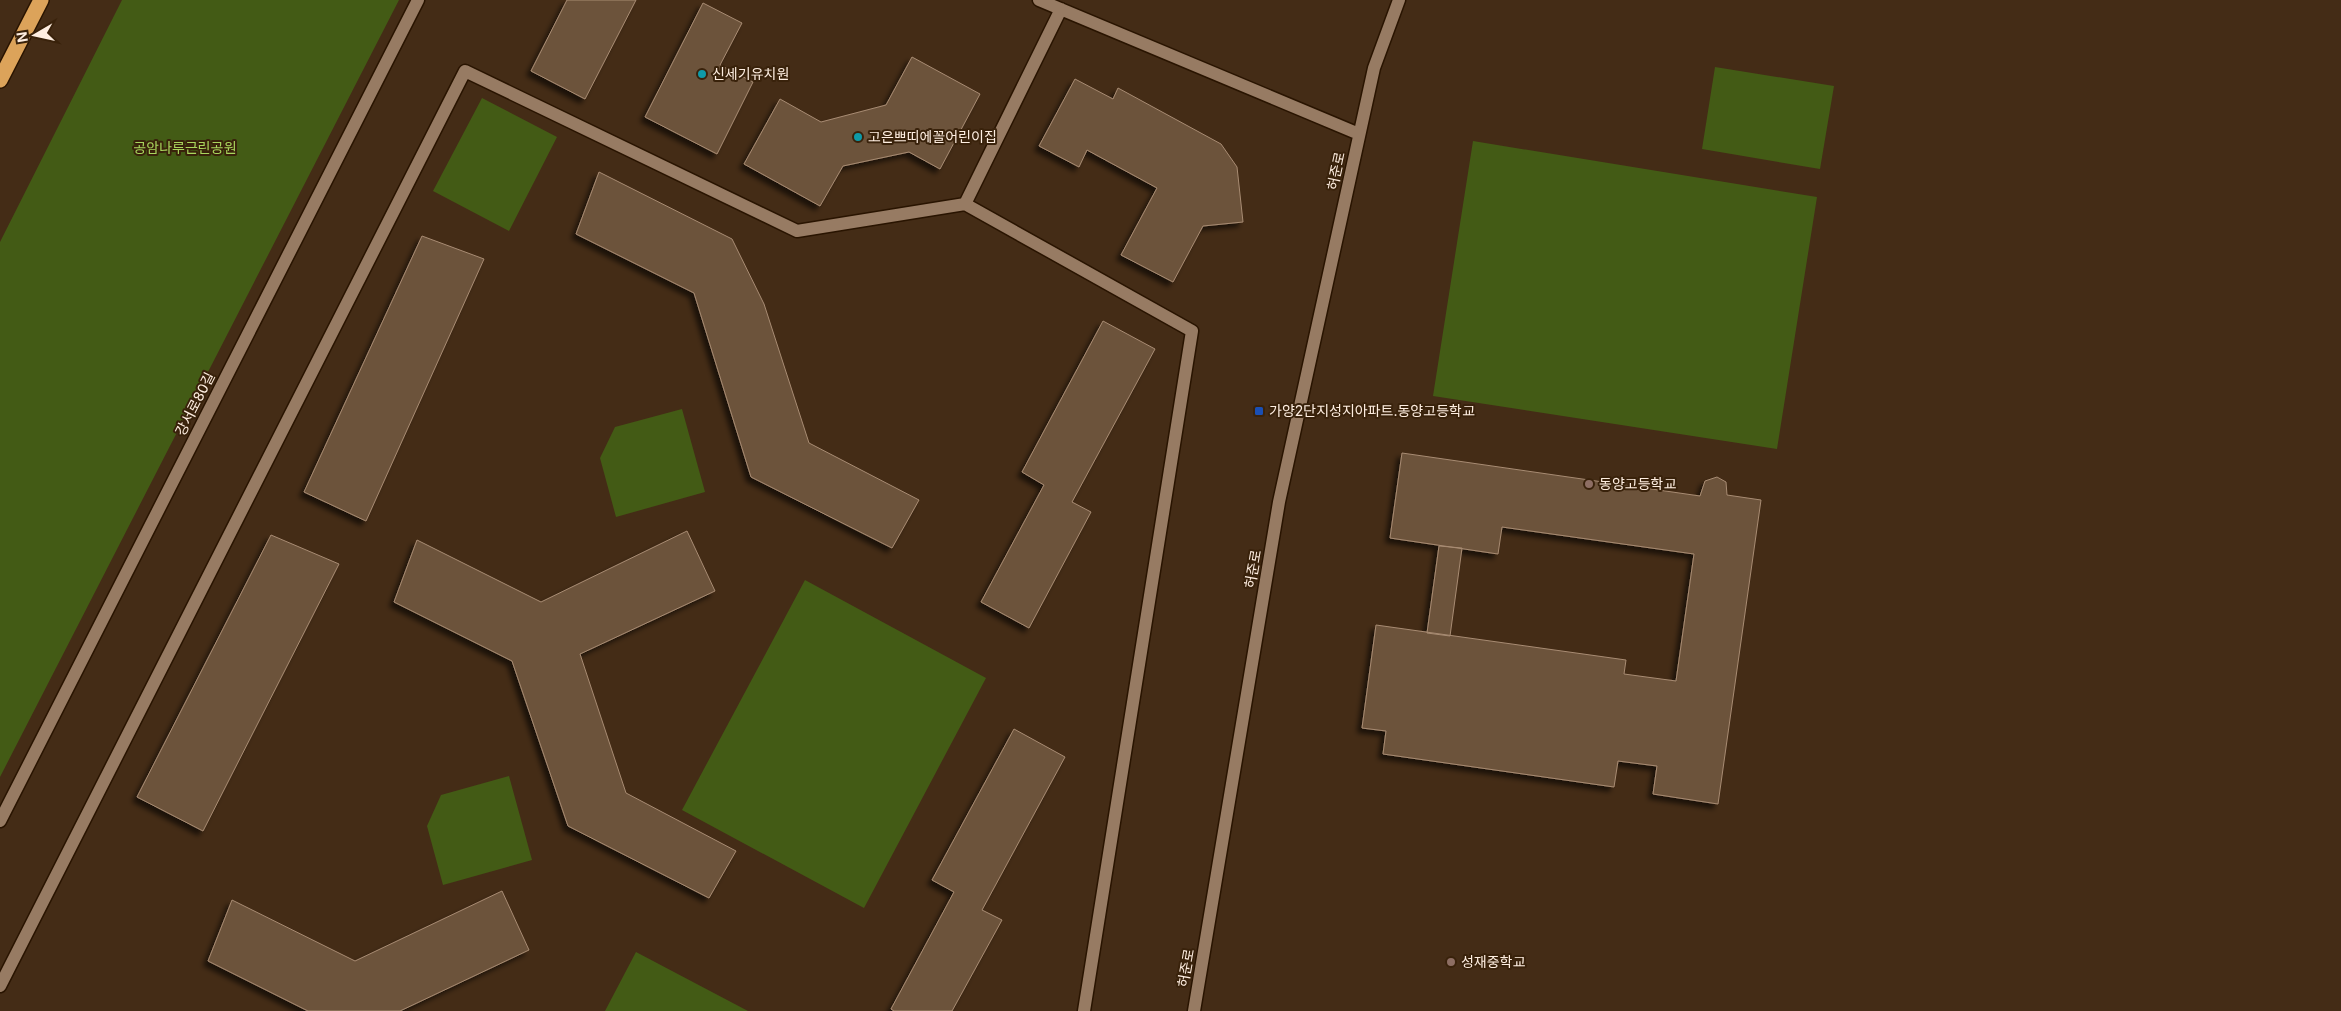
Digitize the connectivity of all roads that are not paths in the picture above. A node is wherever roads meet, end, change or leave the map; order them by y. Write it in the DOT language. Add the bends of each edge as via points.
graph roads {
  1 [pos="41,0"];
  2 [pos="418,0"];
  3 [pos="1038,0"];
  4 [pos="1399,0"];
  5 [pos="1061,9"];
  6 [pos="0,80"];
  7 [pos="1359,134"];
  8 [pos="965,204"];
  9 [pos="0,822"];
  10 [pos="0,986"];
  11 [pos="1084,1011"];
  12 [pos="1194,1011"];
  1 -- 6 [label="highway"];
  2 -- 9 [label="street, 강서로80길"];
  3 -- 5 [label="street"];
  4 -- 7 [label="street, 허준로" via="1374,68"];
  5 -- 7 [label="street"];
  5 -- 8 [label="street"];
  7 -- 12 [label="street, 허준로" via="1279,502"];
  8 -- 10 [label="street" via="797,231 465,71"];
  8 -- 11 [label="street" via="1192,331"];
}
